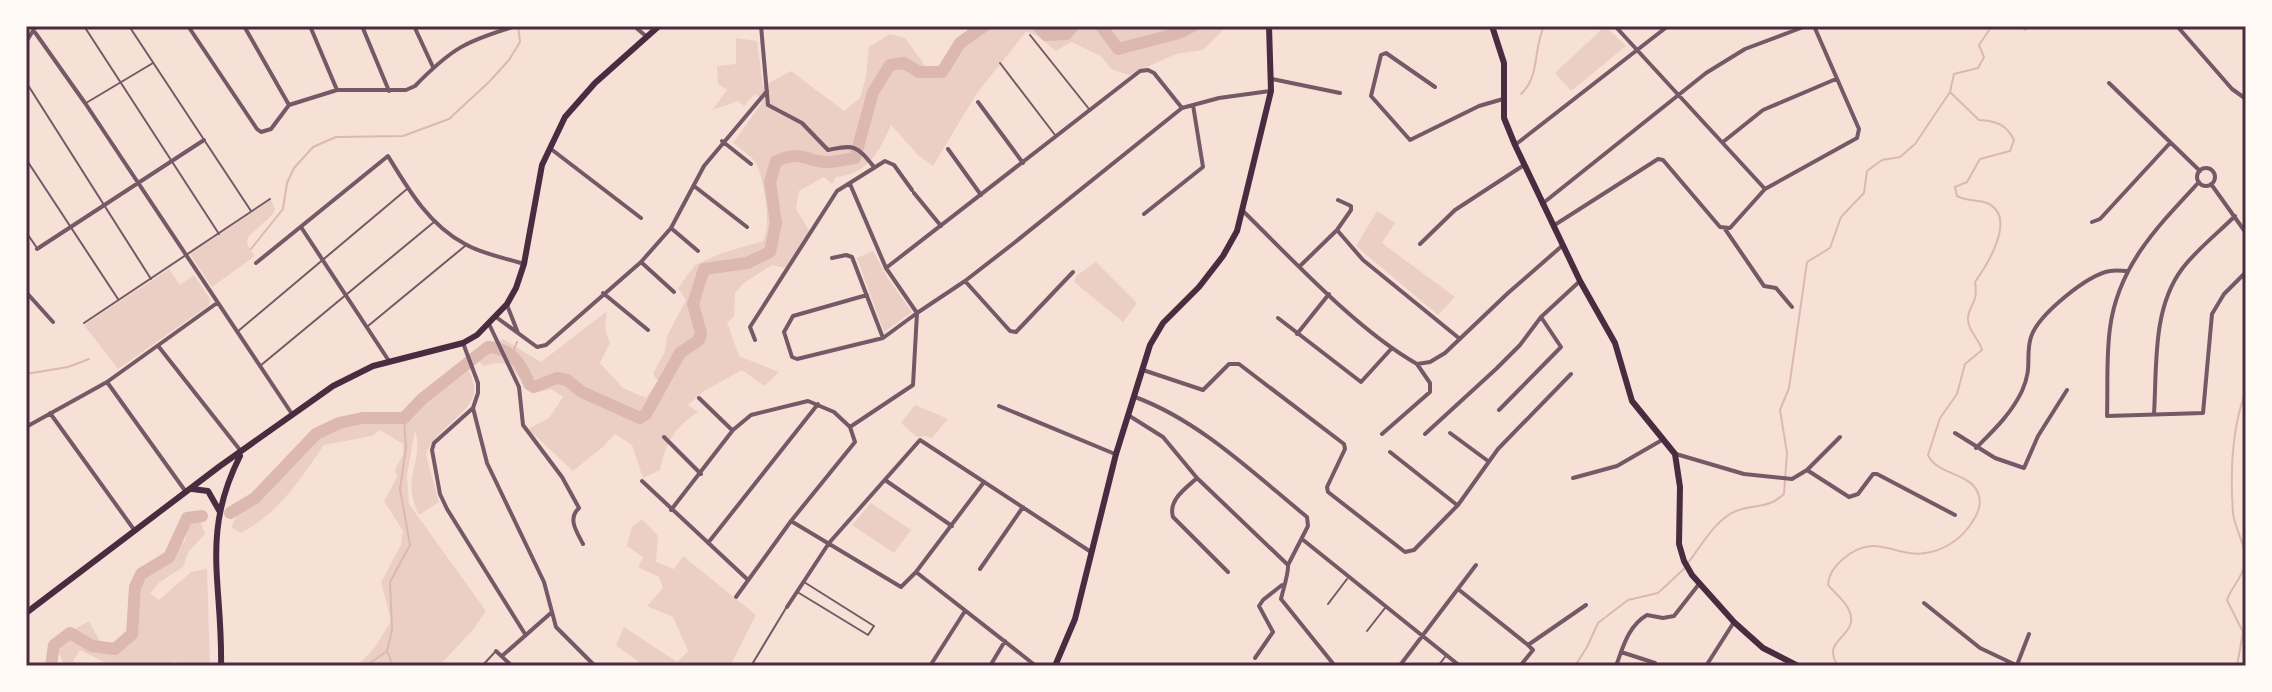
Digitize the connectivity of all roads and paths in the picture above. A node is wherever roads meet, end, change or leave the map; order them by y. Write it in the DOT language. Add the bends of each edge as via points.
graph roads {
  1 [pos="84,26"];
  2 [pos="129,26"];
  3 [pos="188,26"];
  4 [pos="244,26"];
  5 [pos="310,26"];
  6 [pos="362,26"];
  7 [pos="414,26"];
  8 [pos="516,26"];
  9 [pos="634,26"];
  10 [pos="659,26"];
  11 [pos="761,26"];
  12 [pos="1269,26"];
  13 [pos="1492,26"];
  14 [pos="1615,26"];
  15 [pos="1668,26"];
  16 [pos="1806,26"];
  17 [pos="1814,26"];
  18 [pos="2177,26"];
  19 [pos="35,29"];
  20 [pos="1030,35"];
  21 [pos="647,37"];
  22 [pos="26,42"];
  23 [pos="1637,49"];
  24 [pos="153,63"];
  25 [pos="1000,63"];
  26 [pos="433,67"];
  27 [pos="1272,79"];
  28 [pos="1836,79"];
  29 [pos="26,82"];
  30 [pos="121,82"];
  31 [pos="2109,83"];
  32 [pos="1435,87"];
  33 [pos="337,90"];
  34 [pos="389,91"];
  35 [pos="767,91"];
  36 [pos="1271,91"];
  37 [pos="1340,93"];
  38 [pos="1680,95"];
  39 [pos="1503,99"];
  40 [pos="2246,100"];
  41 [pos="978,102"];
  42 [pos="85,103"];
  43 [pos="289,105"];
  44 [pos="1193,105"];
  45 [pos="1182,108"];
  46 [pos="1091,111"];
  47 [pos="1057,137"];
  48 [pos="204,140"];
  49 [pos="722,141"];
  50 [pos="1723,142"];
  51 [pos="2170,143"];
  52 [pos="1515,145"];
  53 [pos="549,147"];
  54 [pos="948,149"];
  55 [pos="26,159"];
  56 [pos="172,161"];
  57 [pos="1023,163"];
  58 [pos="751,164"];
  59 [pos="1524,165"];
  60 [pos="874,167"];
  61 [pos="2200,171"];
  62 [pos="2199,182"];
  63 [pos="138,183"];
  64 [pos="850,184"];
  65 [pos="2211,184"];
  66 [pos="694,186"];
  67 [pos="408,188"];
  68 [pos="1765,189"];
  69 [pos="981,195"];
  70 [pos="270,199"];
  71 [pos="1338,200"];
  72 [pos="1542,204"];
  73 [pos="105,205"];
  74 [pos="1243,211"];
  75 [pos="251,212"];
  76 [pos="1144,214"];
  77 [pos="2235,216"];
  78 [pos="641,218"];
  79 [pos="435,221"];
  80 [pos="2092,222"];
  81 [pos="941,226"];
  82 [pos="1553,226"];
  83 [pos="71,227"];
  84 [pos="301,227"];
  85 [pos="747,227"];
  86 [pos="671,228"];
  87 [pos="1722,228"];
  88 [pos="1337,230"];
  89 [pos="26,232"];
  90 [pos="2246,233"];
  91 [pos="219,234"];
  92 [pos="1420,244"];
  93 [pos="466,245"];
  94 [pos="1563,245"];
  95 [pos="37,249"];
  96 [pos="698,251"];
  97 [pos="185,256"];
  98 [pos="832,258"];
  99 [pos="323,260"];
  100 [pos="641,262"];
  101 [pos="256,263"];
  102 [pos="524,264"];
  103 [pos="1300,266"];
  104 [pos="886,268"];
  105 [pos="2128,271"];
  106 [pos="1073,272"];
  107 [pos="2246,272"];
  108 [pos="151,279"];
  109 [pos="965,281"];
  110 [pos="1580,281"];
  111 [pos="674,292"];
  112 [pos="603,293"];
  113 [pos="345,294"];
  114 [pos="1329,294"];
  115 [pos="27,295"];
  116 [pos="867,295"];
  117 [pos="119,300"];
  118 [pos="217,303"];
  119 [pos="507,304"];
  120 [pos="1792,307"];
  121 [pos="917,313"];
  122 [pos="496,317"];
  123 [pos="1541,317"];
  124 [pos="1278,318"];
  125 [pos="53,322"];
  126 [pos="84,323"];
  127 [pos="489,324"];
  128 [pos="367,326"];
  129 [pos="648,330"];
  130 [pos="236,333"];
  131 [pos="518,333"];
  132 [pos="1297,334"];
  133 [pos="883,338"];
  134 [pos="1460,339"];
  135 [pos="755,340"];
  136 [pos="463,343"];
  137 [pos="158,347"];
  138 [pos="1392,348"];
  139 [pos="389,361"];
  140 [pos="1417,364"];
  141 [pos="259,367"];
  142 [pos="1141,369"];
  143 [pos="1571,374"];
  144 [pos="107,382"];
  145 [pos="2067,390"];
  146 [pos="1134,396"];
  147 [pos="699,398"];
  148 [pos="818,404"];
  149 [pos="999,406"];
  150 [pos="473,408"];
  151 [pos="1499,410"];
  152 [pos="50,413"];
  153 [pos="2154,414"];
  154 [pos="292,415"];
  155 [pos="1128,415"];
  156 [pos="26,427"];
  157 [pos="850,427"];
  158 [pos="733,430"];
  159 [pos="1450,433"];
  160 [pos="1955,433"];
  161 [pos="1382,434"];
  162 [pos="1425,434"];
  163 [pos="664,437"];
  164 [pos="1840,437"];
  165 [pos="1664,438"];
  166 [pos="1976,448"];
  167 [pos="241,452"];
  168 [pos="1390,452"];
  169 [pos="1116,454"];
  170 [pos="1675,454"];
  171 [pos="1488,461"];
  172 [pos="1807,470"];
  173 [pos="701,474"];
  174 [pos="1197,478"];
  175 [pos="1573,478"];
  176 [pos="885,480"];
  177 [pos="642,481"];
  178 [pos="984,482"];
  179 [pos="186,492"];
  180 [pos="1458,505"];
  181 [pos="1023,507"];
  182 [pos="671,510"];
  183 [pos="220,512"];
  184 [pos="1955,515"];
  185 [pos="791,521"];
  186 [pos="952,526"];
  187 [pos="135,531"];
  188 [pos="1302,539"];
  189 [pos="708,543"];
  190 [pos="829,543"];
  191 [pos="583,544"];
  192 [pos="1093,553"];
  193 [pos="1288,565"];
  194 [pos="1476,565"];
  195 [pos="980,569"];
  196 [pos="916,572"];
  197 [pos="1228,572"];
  198 [pos="1348,578"];
  199 [pos="747,579"];
  200 [pos="803,582"];
  201 [pos="1699,583"];
  202 [pos="1282,585"];
  203 [pos="1458,589"];
  204 [pos="797,592"];
  205 [pos="736,597"];
  206 [pos="1924,603"];
  207 [pos="1328,604"];
  208 [pos="1586,605"];
  209 [pos="787,607"];
  210 [pos="1385,607"];
  211 [pos="966,610"];
  212 [pos="552,612"];
  213 [pos="26,613"];
  214 [pos="1734,622"];
  215 [pos="1367,631"];
  216 [pos="525,634"];
  217 [pos="2029,634"];
  218 [pos="1422,637"];
  219 [pos="1006,640"];
  220 [pos="1528,645"];
  221 [pos="496,651"];
  222 [pos="1621,652"];
  223 [pos="502,656"];
  224 [pos="1446,656"];
  225 [pos="1255,658"];
  226 [pos="1655,663"];
  227 [pos="1401,664"];
  228 [pos="221,666"];
  229 [pos="482,666"];
  230 [pos="512,666"];
  231 [pos="595,666"];
  232 [pos="751,666"];
  233 [pos="930,666"];
  234 [pos="990,666"];
  235 [pos="1036,666"];
  236 [pos="1055,666"];
  237 [pos="1335,666"];
  238 [pos="1438,666"];
  239 [pos="1460,666"];
  240 [pos="1520,666"];
  241 [pos="1616,666"];
  242 [pos="1706,666"];
  243 [pos="1798,666"];
  244 [pos="2017,666"];
  1 -- 30 [label="lane"];
  2 -- 24 [label="lane"];
  3 -- 43 [label="street" via="257,129 271,129"];
  4 -- 43 [label="street"];
  5 -- 33 [label="street"];
  6 -- 34 [label="street"];
  7 -- 26 [label="street"];
  8 -- 26 [label="street" via="472,39"];
  9 -- 21 [label="street"];
  10 -- 21 [label="main road"];
  11 -- 35 [label="street"];
  12 -- 27 [label="main road"];
  13 -- 39 [label="main road" via="1504,63"];
  14 -- 23 [label="street"];
  15 -- 23 [label="street"];
  16 -- 38 [label="street" via="1745,49"];
  17 -- 28 [label="street"];
  18 -- 40 [label="street"];
  19 -- 22 [label="street"];
  19 -- 42 [label="street"];
  20 -- 46 [label="lane"];
  21 -- 53 [label="main road" via="576,104"];
  23 -- 38 [label="street"];
  23 -- 52 [label="street"];
  24 -- 30 [label="lane"];
  24 -- 48 [label="lane"];
  25 -- 47 [label="lane"];
  26 -- 34 [label="street" via="415,86"];
  27 -- 36 [label="main road"];
  27 -- 37 [label="street"];
  28 -- 50 [label="street" via="1763,110"];
  28 -- 68 [label="street" via="1857,138"];
  29 -- 73 [label="lane"];
  30 -- 42 [label="lane"];
  30 -- 56 [label="lane"];
  31 -- 51 [label="street"];
  32 -- 39 [label="street" via="1386,53 1381,55 1371,96 1410,140"];
  33 -- 34 [label="street"];
  33 -- 43 [label="street"];
  35 -- 49 [label="street"];
  35 -- 60 [label="street" via="768,105 802,123 828,150 851,146"];
  36 -- 44 [label="street"];
  36 -- 74 [label="main road"];
  38 -- 50 [label="street"];
  38 -- 72 [label="street"];
  39 -- 52 [label="main road"];
  41 -- 57 [label="street"];
  42 -- 63 [label="street"];
  44 -- 45 [label="street"];
  44 -- 76 [label="street" via="1203,167"];
  45 -- 46 [label="street" via="1148,70"];
  45 -- 109 [label="street"];
  46 -- 47 [label="street"];
  47 -- 57 [label="street"];
  48 -- 56 [label="street"];
  48 -- 75 [label="lane"];
  49 -- 58 [label="street"];
  49 -- 66 [label="street"];
  50 -- 68 [label="street"];
  51 -- 61 [label="street"];
  51 -- 80 [label="street"];
  52 -- 59 [label="main road"];
  53 -- 78 [label="street"];
  53 -- 102 [label="main road"];
  54 -- 69 [label="street"];
  55 -- 83 [label="lane"];
  56 -- 63 [label="street"];
  56 -- 91 [label="lane"];
  57 -- 69 [label="street"];
  59 -- 72 [label="main road"];
  59 -- 92 [label="street" via="1455,210"];
  60 -- 64 [label="street"];
  60 -- 81 [label="street" via="890,162"];
  61 -- 62 [label="street"];
  61 -- 65 [label="street" via="2213,171"];
  62 -- 65 [label="street"];
  62 -- 105 [label="street" via="2144,242"];
  63 -- 73 [label="street"];
  63 -- 97 [label="street"];
  64 -- 104 [label="street"];
  64 -- 135 [label="street" via="837,191 750,327"];
  65 -- 77 [label="street"];
  66 -- 85 [label="street"];
  66 -- 86 [label="street"];
  67 -- 79 [label="street"];
  67 -- 84 [label="street" via="388,156"];
  67 -- 99 [label="lane"];
  68 -- 87 [label="street" via="1734,225"];
  69 -- 81 [label="street"];
  70 -- 75 [label="lane"];
  71 -- 88 [label="street" via="1352,208"];
  72 -- 82 [label="main road"];
  73 -- 83 [label="street"];
  73 -- 108 [label="lane"];
  74 -- 103 [label="street"];
  74 -- 142 [label="main road" via="1223,256 1163,323"];
  75 -- 91 [label="lane"];
  77 -- 90 [label="street"];
  77 -- 153 [label="street" via="2182,268 2170,288 2159,327"];
  79 -- 93 [label="street"];
  79 -- 113 [label="lane"];
  81 -- 104 [label="street"];
  82 -- 87 [label="street" via="1658,159"];
  82 -- 94 [label="main road"];
  83 -- 95 [label="street"];
  83 -- 117 [label="lane"];
  84 -- 99 [label="street"];
  84 -- 101 [label="street"];
  86 -- 96 [label="street"];
  86 -- 100 [label="street"];
  87 -- 120 [label="street" via="1764,286 1776,288"];
  88 -- 103 [label="street"];
  88 -- 134 [label="street" via="1363,260"];
  89 -- 95 [label="lane"];
  91 -- 97 [label="lane"];
  93 -- 102 [label="street"];
  93 -- 128 [label="lane"];
  94 -- 110 [label="main road"];
  94 -- 134 [label="street"];
  97 -- 108 [label="lane"];
  97 -- 118 [label="street"];
  98 -- 116 [label="street" via="849,255 854,260"];
  99 -- 113 [label="street"];
  99 -- 130 [label="lane"];
  100 -- 111 [label="street"];
  100 -- 112 [label="street"];
  102 -- 119 [label="main road"];
  103 -- 114 [label="street"];
  104 -- 121 [label="street"];
  105 -- 153 [label="street" via="2110,328 2107,416"];
  105 -- 166 [label="street" via="2108,271 2078,287 2040,323 2030,341 2029,374 2021,392 2009,415"];
  106 -- 109 [label="street" via="1016,332"];
  107 -- 153 [label="street" via="2212,314 2203,413"];
  108 -- 117 [label="lane"];
  109 -- 121 [label="street"];
  110 -- 123 [label="street"];
  110 -- 165 [label="main road" via="1615,343 1632,401"];
  112 -- 129 [label="street"];
  112 -- 131 [label="street" via="546,345 537,347"];
  113 -- 128 [label="street"];
  113 -- 141 [label="lane"];
  114 -- 132 [label="street"];
  114 -- 138 [label="street"];
  115 -- 125 [label="street"];
  116 -- 133 [label="street"];
  116 -- 133 [label="street" via="797,313 784,332 792,357"];
  117 -- 126 [label="lane"];
  118 -- 130 [label="street"];
  118 -- 137 [label="street"];
  119 -- 122 [label="main road"];
  119 -- 131 [label="street"];
  121 -- 133 [label="street"];
  121 -- 157 [label="street" via="913,385"];
  122 -- 127 [label="main road"];
  122 -- 131 [label="street"];
  123 -- 151 [label="street" via="1561,347"];
  123 -- 162 [label="street" via="1520,345"];
  124 -- 132 [label="street"];
  127 -- 136 [label="main road"];
  127 -- 191 [label="street" via="522,395 523,425 582,507 573,521"];
  128 -- 139 [label="street"];
  130 -- 141 [label="street"];
  132 -- 138 [label="street" via="1361,382"];
  134 -- 140 [label="street" via="1438,359"];
  136 -- 139 [label="main road"];
  136 -- 150 [label="street" via="478,393"];
  137 -- 144 [label="street"];
  137 -- 167 [label="street"];
  138 -- 140 [label="street"];
  139 -- 154 [label="main road" via="352,376"];
  140 -- 161 [label="street" via="1430,392"];
  141 -- 154 [label="street"];
  142 -- 146 [label="main road"];
  142 -- 180 [label="street" via="1203,390 1229,364 1239,364 1344,444 1328,492 1405,552 1414,550"];
  143 -- 171 [label="street"];
  144 -- 152 [label="street"];
  144 -- 179 [label="street"];
  145 -- 166 [label="street" via="2024,468"];
  146 -- 155 [label="main road"];
  146 -- 188 [label="street" via="1184,420 1307,517"];
  147 -- 158 [label="street"];
  148 -- 157 [label="street"];
  148 -- 158 [label="street" via="808,401 751,415"];
  148 -- 189 [label="street"];
  149 -- 169 [label="street"];
  150 -- 212 [label="street" via="487,463 544,582"];
  150 -- 216 [label="street" via="434,443 440,494"];
  152 -- 156 [label="street"];
  152 -- 187 [label="street"];
  154 -- 167 [label="main road"];
  155 -- 169 [label="main road"];
  155 -- 174 [label="street" via="1163,437"];
  157 -- 185 [label="street" via="855,442"];
  158 -- 173 [label="street"];
  159 -- 171 [label="street"];
  160 -- 166 [label="street"];
  163 -- 173 [label="street"];
  164 -- 172 [label="street"];
  165 -- 170 [label="main road"];
  165 -- 175 [label="street" via="1617,466"];
  167 -- 179 [label="main road"];
  167 -- 183 [label="main road"];
  168 -- 180 [label="street"];
  169 -- 192 [label="main road"];
  170 -- 172 [label="street" via="1744,474 1792,479"];
  170 -- 201 [label="main road" via="1679,544"];
  171 -- 180 [label="street"];
  172 -- 184 [label="street" via="1849,497 1877,474"];
  173 -- 182 [label="street"];
  174 -- 193 [label="street"];
  174 -- 197 [label="street" via="1171,511"];
  176 -- 178 [label="street" via="920,440"];
  176 -- 186 [label="street"];
  176 -- 190 [label="street"];
  177 -- 182 [label="street"];
  178 -- 181 [label="street"];
  178 -- 186 [label="street"];
  179 -- 183 [label="main road" via="208,491"];
  179 -- 187 [label="main road"];
  181 -- 192 [label="street"];
  181 -- 195 [label="street"];
  182 -- 189 [label="street"];
  183 -- 228 [label="main road" via="215,543"];
  185 -- 190 [label="street"];
  185 -- 199 [label="street"];
  186 -- 196 [label="street"];
  187 -- 213 [label="main road"];
  188 -- 193 [label="street"];
  188 -- 198 [label="street"];
  189 -- 199 [label="street"];
  190 -- 196 [label="street" via="901,587"];
  190 -- 200 [label="street"];
  192 -- 236 [label="main road"];
  193 -- 202 [label="street"];
  194 -- 203 [label="street"];
  196 -- 211 [label="street"];
  198 -- 207 [label="lane"];
  198 -- 210 [label="street"];
  199 -- 205 [label="street"];
  200 -- 204 [label="street"];
  200 -- 204 [label="lane" via="874,626 868,635"];
  201 -- 214 [label="main road"];
  201 -- 222 [label="street" via="1674,616 1647,615 1639,620"];
  202 -- 225 [label="street" via="1259,606 1273,632"];
  202 -- 237 [label="street" via="1281,599"];
  203 -- 218 [label="street"];
  203 -- 220 [label="street"];
  204 -- 209 [label="street"];
  206 -- 244 [label="street" via="1980,648"];
  208 -- 220 [label="street"];
  209 -- 232 [label="lane"];
  210 -- 215 [label="lane"];
  210 -- 218 [label="street"];
  211 -- 219 [label="street"];
  211 -- 233 [label="street"];
  212 -- 216 [label="street"];
  212 -- 231 [label="street" via="559,633"];
  214 -- 242 [label="street"];
  214 -- 243 [label="main road" via="1763,648"];
  216 -- 223 [label="street"];
  217 -- 244 [label="street"];
  218 -- 224 [label="street"];
  218 -- 227 [label="street"];
  219 -- 234 [label="street"];
  219 -- 235 [label="street"];
  220 -- 240 [label="street" via="1533,650"];
  221 -- 223 [label="street"];
  221 -- 229 [label="lane"];
  222 -- 226 [label="street"];
  222 -- 241 [label="street"];
  223 -- 230 [label="street"];
  224 -- 238 [label="lane"];
  224 -- 239 [label="street"];
}
